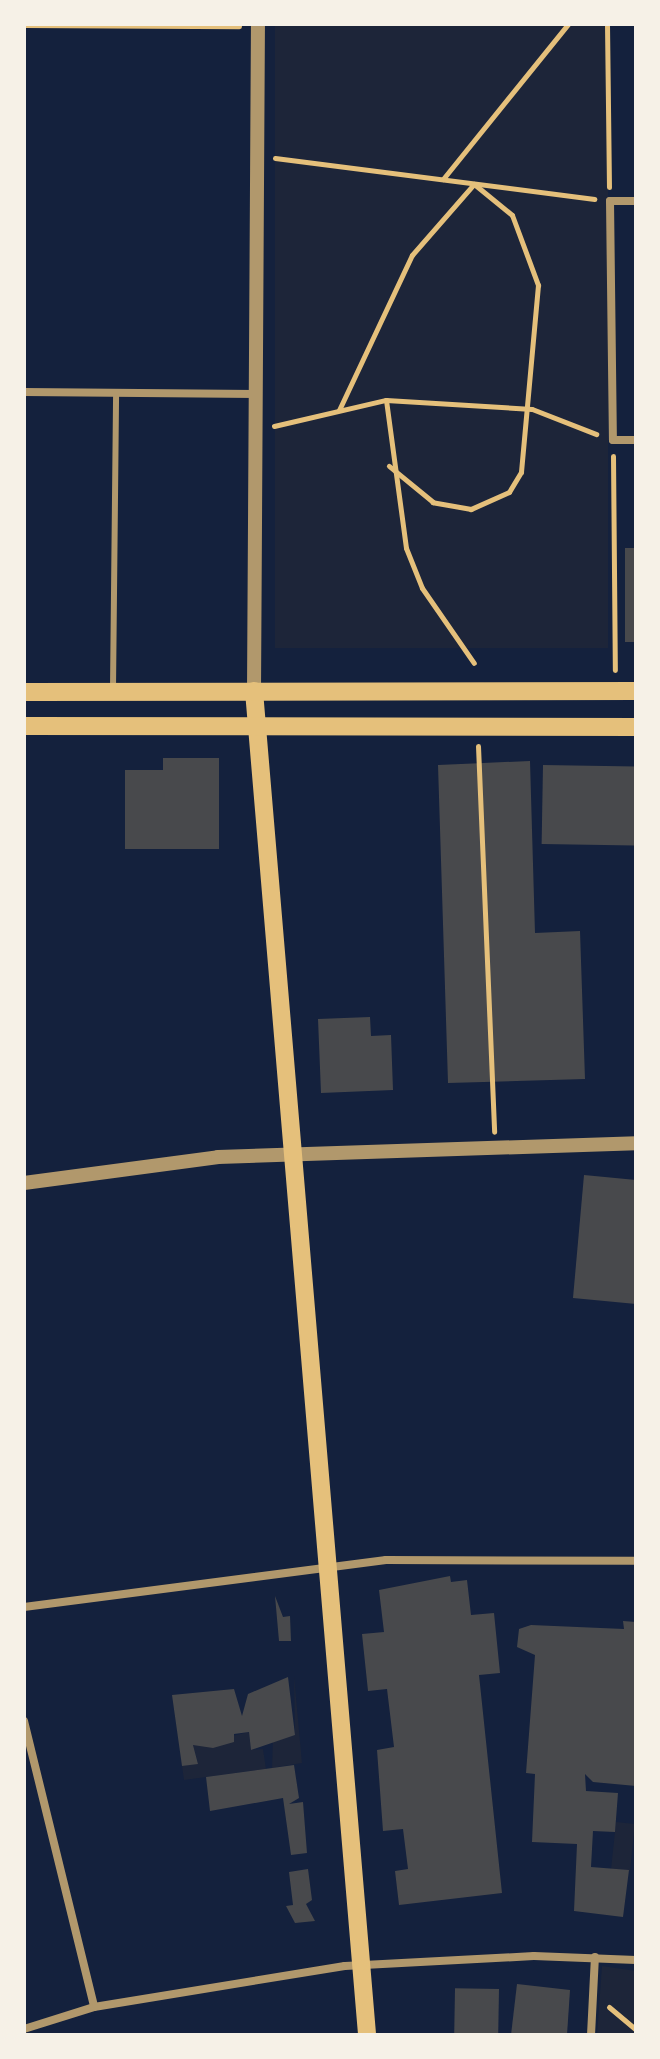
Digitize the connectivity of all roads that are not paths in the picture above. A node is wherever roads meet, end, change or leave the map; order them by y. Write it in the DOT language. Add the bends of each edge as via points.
graph roads {
  1 [pos="258,25"];
  2 [pos="636,201"];
  3 [pos="24,392"];
  4 [pos="116,393"];
  5 [pos="256,394"];
  6 [pos="636,440"];
  7 [pos="113,691"];
  8 [pos="254,691"];
  9 [pos="636,691"];
  10 [pos="24,692"];
  11 [pos="24,726"];
  12 [pos="255,727"];
  13 [pos="636,727"];
  14 [pos="636,1143"];
  15 [pos="290,1153"];
  16 [pos="24,1183"];
  17 [pos="636,1561"];
  18 [pos="326,1566"];
  19 [pos="24,1607"];
  20 [pos="24,1721"];
  21 [pos="595,1957"];
  22 [pos="636,1960"];
  23 [pos="361,1964"];
  24 [pos="94,2007"];
  25 [pos="24,2029"];
  26 [pos="367,2035"];
  27 [pos="591,2035"];
  1 -- 5 [label="street"];
  2 -- 6 [label="street" via="610,201 613,440"];
  3 -- 4 [label="street"];
  4 -- 5 [label="street"];
  4 -- 7 [label="lane"];
  5 -- 8 [label="street"];
  7 -- 8 [label="main road"];
  7 -- 10 [label="main road"];
  8 -- 9 [label="main road"];
  8 -- 12 [label="main road"];
  11 -- 12 [label="main road"];
  12 -- 13 [label="main road"];
  12 -- 15 [label="main road"];
  14 -- 15 [label="street" via="494,1143"];
  15 -- 16 [label="street"];
  15 -- 18 [label="main road"];
  17 -- 18 [label="street"];
  18 -- 19 [label="street"];
  18 -- 23 [label="main road"];
  20 -- 24 [label="street"];
  21 -- 22 [label="street"];
  21 -- 23 [label="street"];
  21 -- 27 [label="street"];
  23 -- 24 [label="street"];
  23 -- 26 [label="main road"];
  24 -- 25 [label="street"];
}
